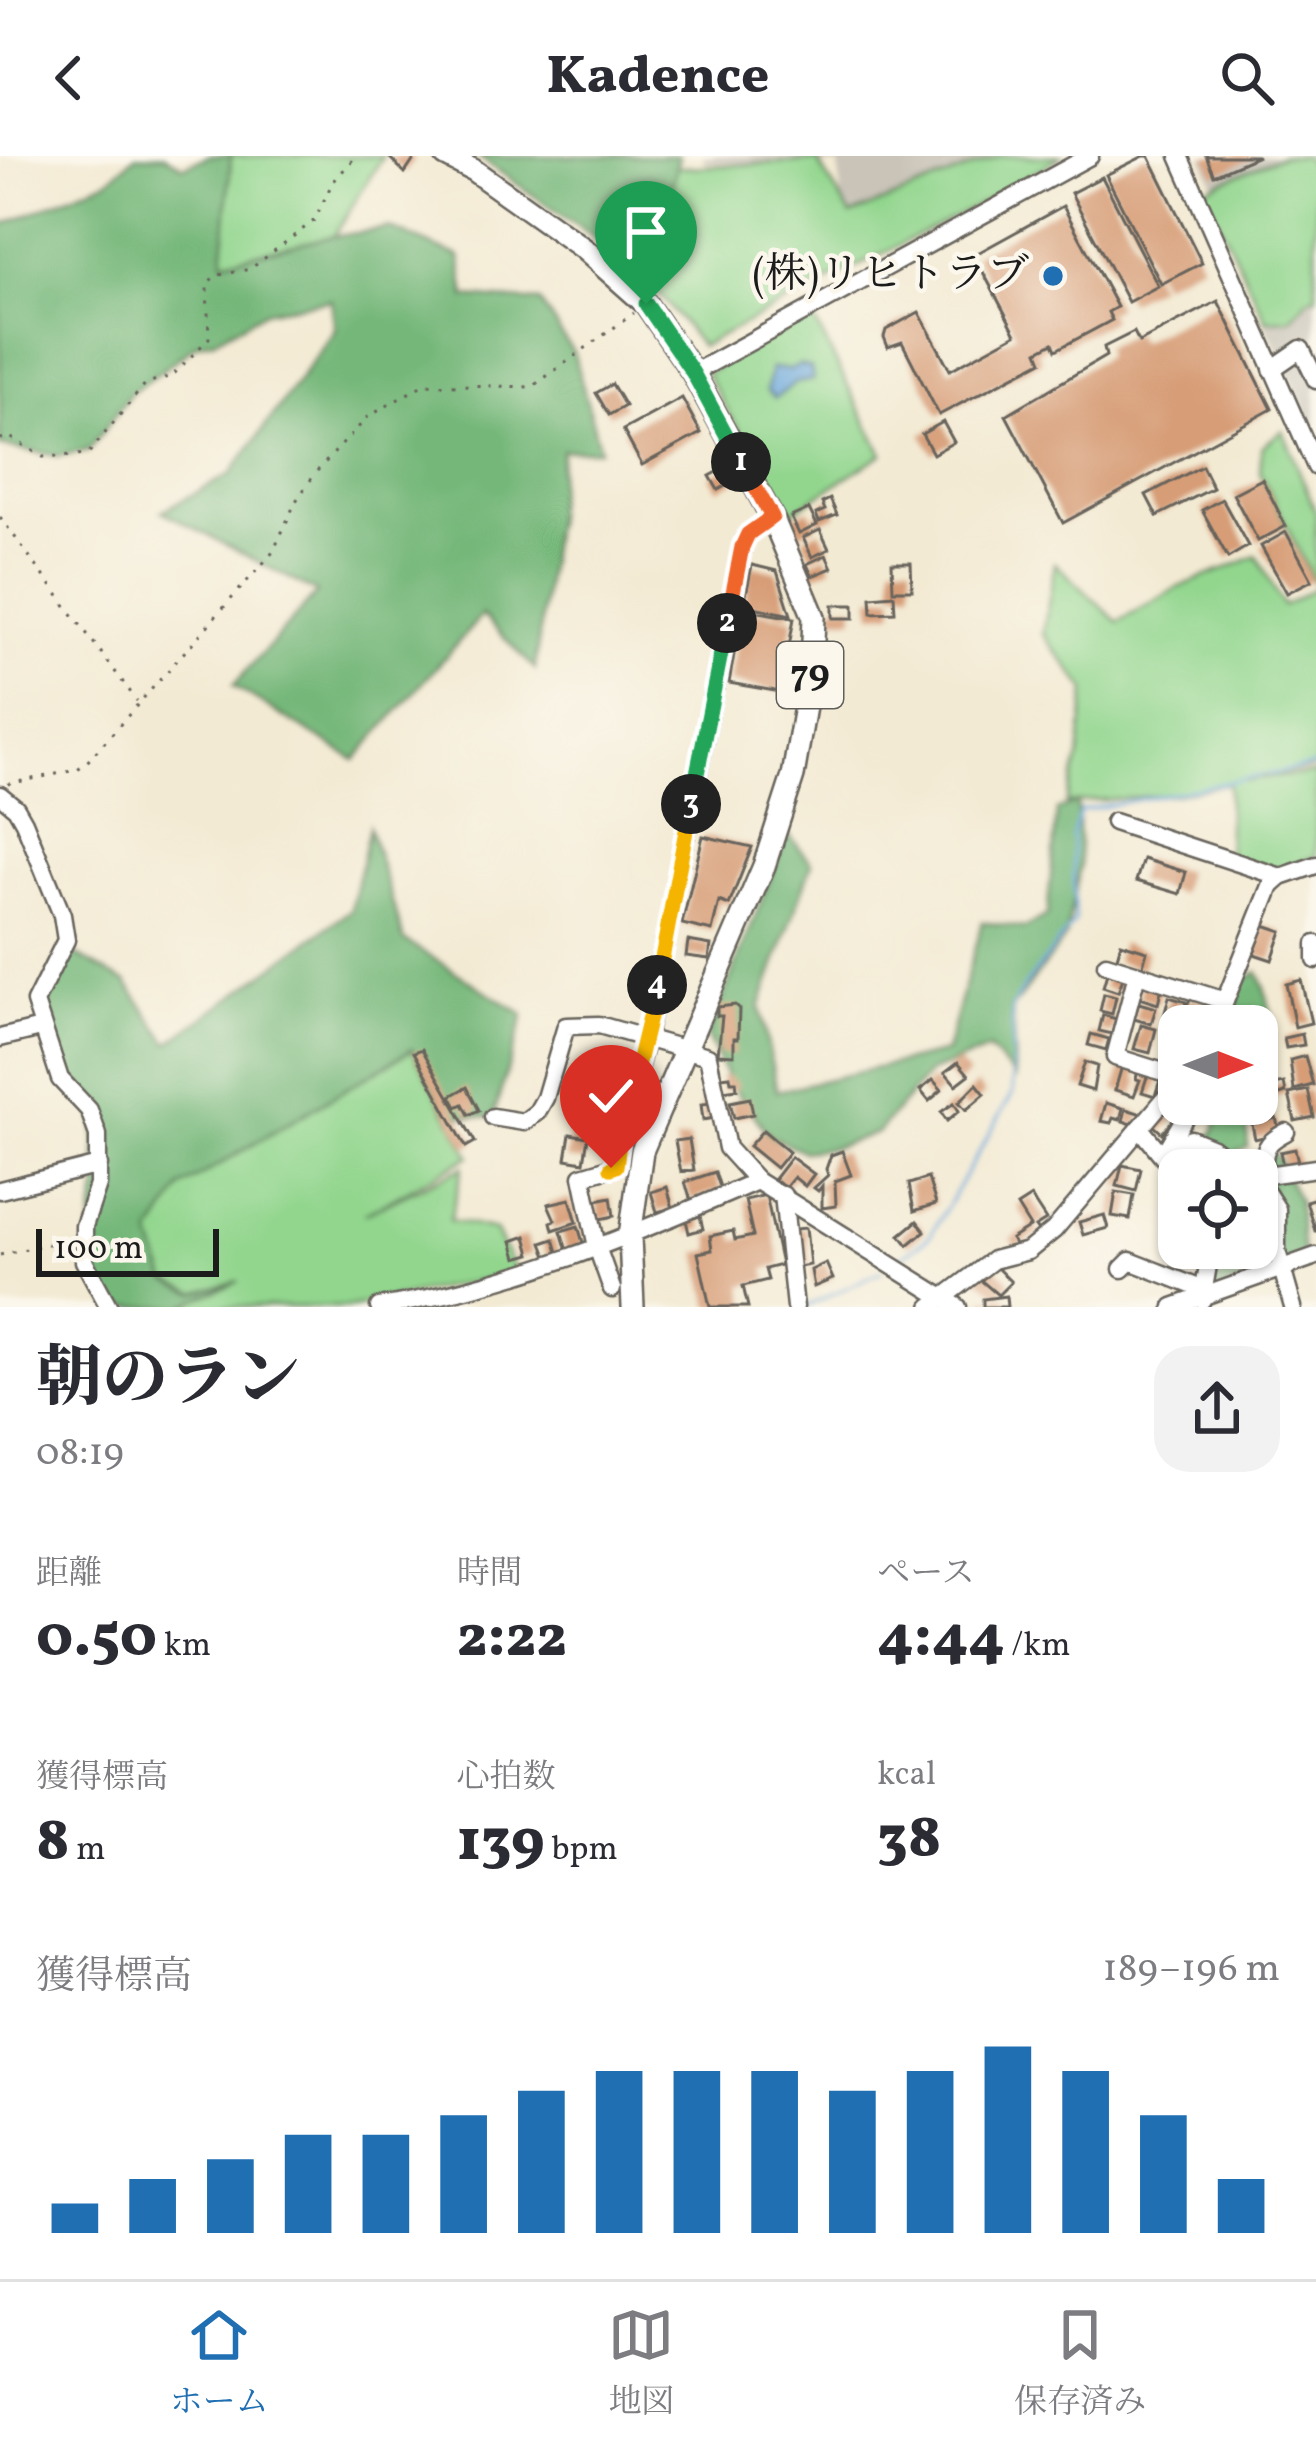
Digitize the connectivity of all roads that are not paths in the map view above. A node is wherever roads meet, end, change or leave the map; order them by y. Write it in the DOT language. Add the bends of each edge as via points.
graph roads {
  1 [pos="446,156"];
  2 [pos="1090,156"];
  3 [pos="1180,156"];
  4 [pos="1272,369"];
  5 [pos="693,373"];
  6 [pos="1316,380"];
  7 [pos="1316,467"];
  8 [pos="772,517"];
  9 [pos="0,796"];
  10 [pos="1114,822"];
  11 [pos="1316,865"];
  12 [pos="1281,877"];
  13 [pos="1316,944"];
  14 [pos="1316,960"];
  15 [pos="1106,964"];
  16 [pos="1137,974"];
  17 [pos="1225,1001"];
  18 [pos="1223,1005"];
  19 [pos="41,1028"];
  20 [pos="0,1039"];
  21 [pos="646,1039"];
  22 [pos="686,1049"];
  23 [pos="1158,1072"];
  24 [pos="1158,1105"];
  25 [pos="493,1117"];
  26 [pos="1180,1125"];
  27 [pos="1140,1128"];
  28 [pos="1286,1132"];
  29 [pos="1164,1148"];
  30 [pos="1212,1149"];
  31 [pos="1265,1149"];
  32 [pos="99,1166"];
  33 [pos="1316,1168"];
  34 [pos="1278,1173"];
  35 [pos="757,1181"];
  36 [pos="0,1190"];
  37 [pos="783,1195"];
  38 [pos="630,1236"];
  39 [pos="597,1247"];
  40 [pos="1278,1252"];
  41 [pos="1316,1256"];
  42 [pos="1283,1268"];
  43 [pos="1122,1269"];
  44 [pos="1207,1269"];
  45 [pos="611,1289"];
  46 [pos="1203,1295"];
  47 [pos="795,1304"];
  48 [pos="944,1304"];
  49 [pos="109,1307"];
  50 [pos="380,1307"];
  51 [pos="633,1307"];
  52 [pos="1172,1307"];
  53 [pos="1293,1307"];
  1 -- 5 [label="main road, 79" via="584,249 646,304"];
  2 -- 5 [label="street"];
  3 -- 4 [label="street"];
  4 -- 6 [label="street" via="1300,349"];
  4 -- 7 [label="street"];
  5 -- 8 [label="main road, 79"];
  8 -- 21 [label="street" via="742,547"];
  8 -- 22 [label="main road, 79" via="814,617 812,666 793,776 764,866"];
  9 -- 19 [label="street" via="24,822 62,916 66,940 35,1003"];
  10 -- 12 [label="street"];
  11 -- 12 [label="street"];
  12 -- 17 [label="street"];
  13 -- 14 [label="street"];
  15 -- 16 [label="street"];
  16 -- 17 [label="street"];
  16 -- 23 [label="street" via="1115,1057"];
  17 -- 18 [label="street"];
  19 -- 20 [label="street"];
  19 -- 32 [label="street" via="62,1083 89,1110"];
  21 -- 22 [label="street"];
  21 -- 25 [label="street" via="599,1025 566,1026 538,1112 524,1122"];
  21 -- 39 [label="street" via="616,1166 582,1177"];
  22 -- 35 [label="street" via="708,1055 727,1148"];
  22 -- 38 [label="main road, 79" via="642,1151"];
  24 -- 27 [label="street"];
  26 -- 29 [label="street"];
  27 -- 29 [label="street"];
  27 -- 48 [label="street" via="1054,1230 1028,1251 993,1260"];
  28 -- 31 [label="street"];
  29 -- 30 [label="street" via="1191,1139"];
  32 -- 36 [label="street"];
  32 -- 49 [label="street" via="84,1261"];
  33 -- 34 [label="street"];
  35 -- 37 [label="street"];
  35 -- 38 [label="street"];
  37 -- 47 [label="street"];
  37 -- 48 [label="street"];
  38 -- 39 [label="street"];
  38 -- 51 [label="main road, 79"];
  39 -- 45 [label="street"];
  39 -- 50 [label="street" via="518,1276"];
  40 -- 42 [label="street"];
  41 -- 42 [label="street"];
  42 -- 46 [label="street"];
  42 -- 53 [label="street"];
  43 -- 46 [label="street" via="1130,1261"];
  44 -- 46 [label="street"];
  46 -- 52 [label="street"];
}
